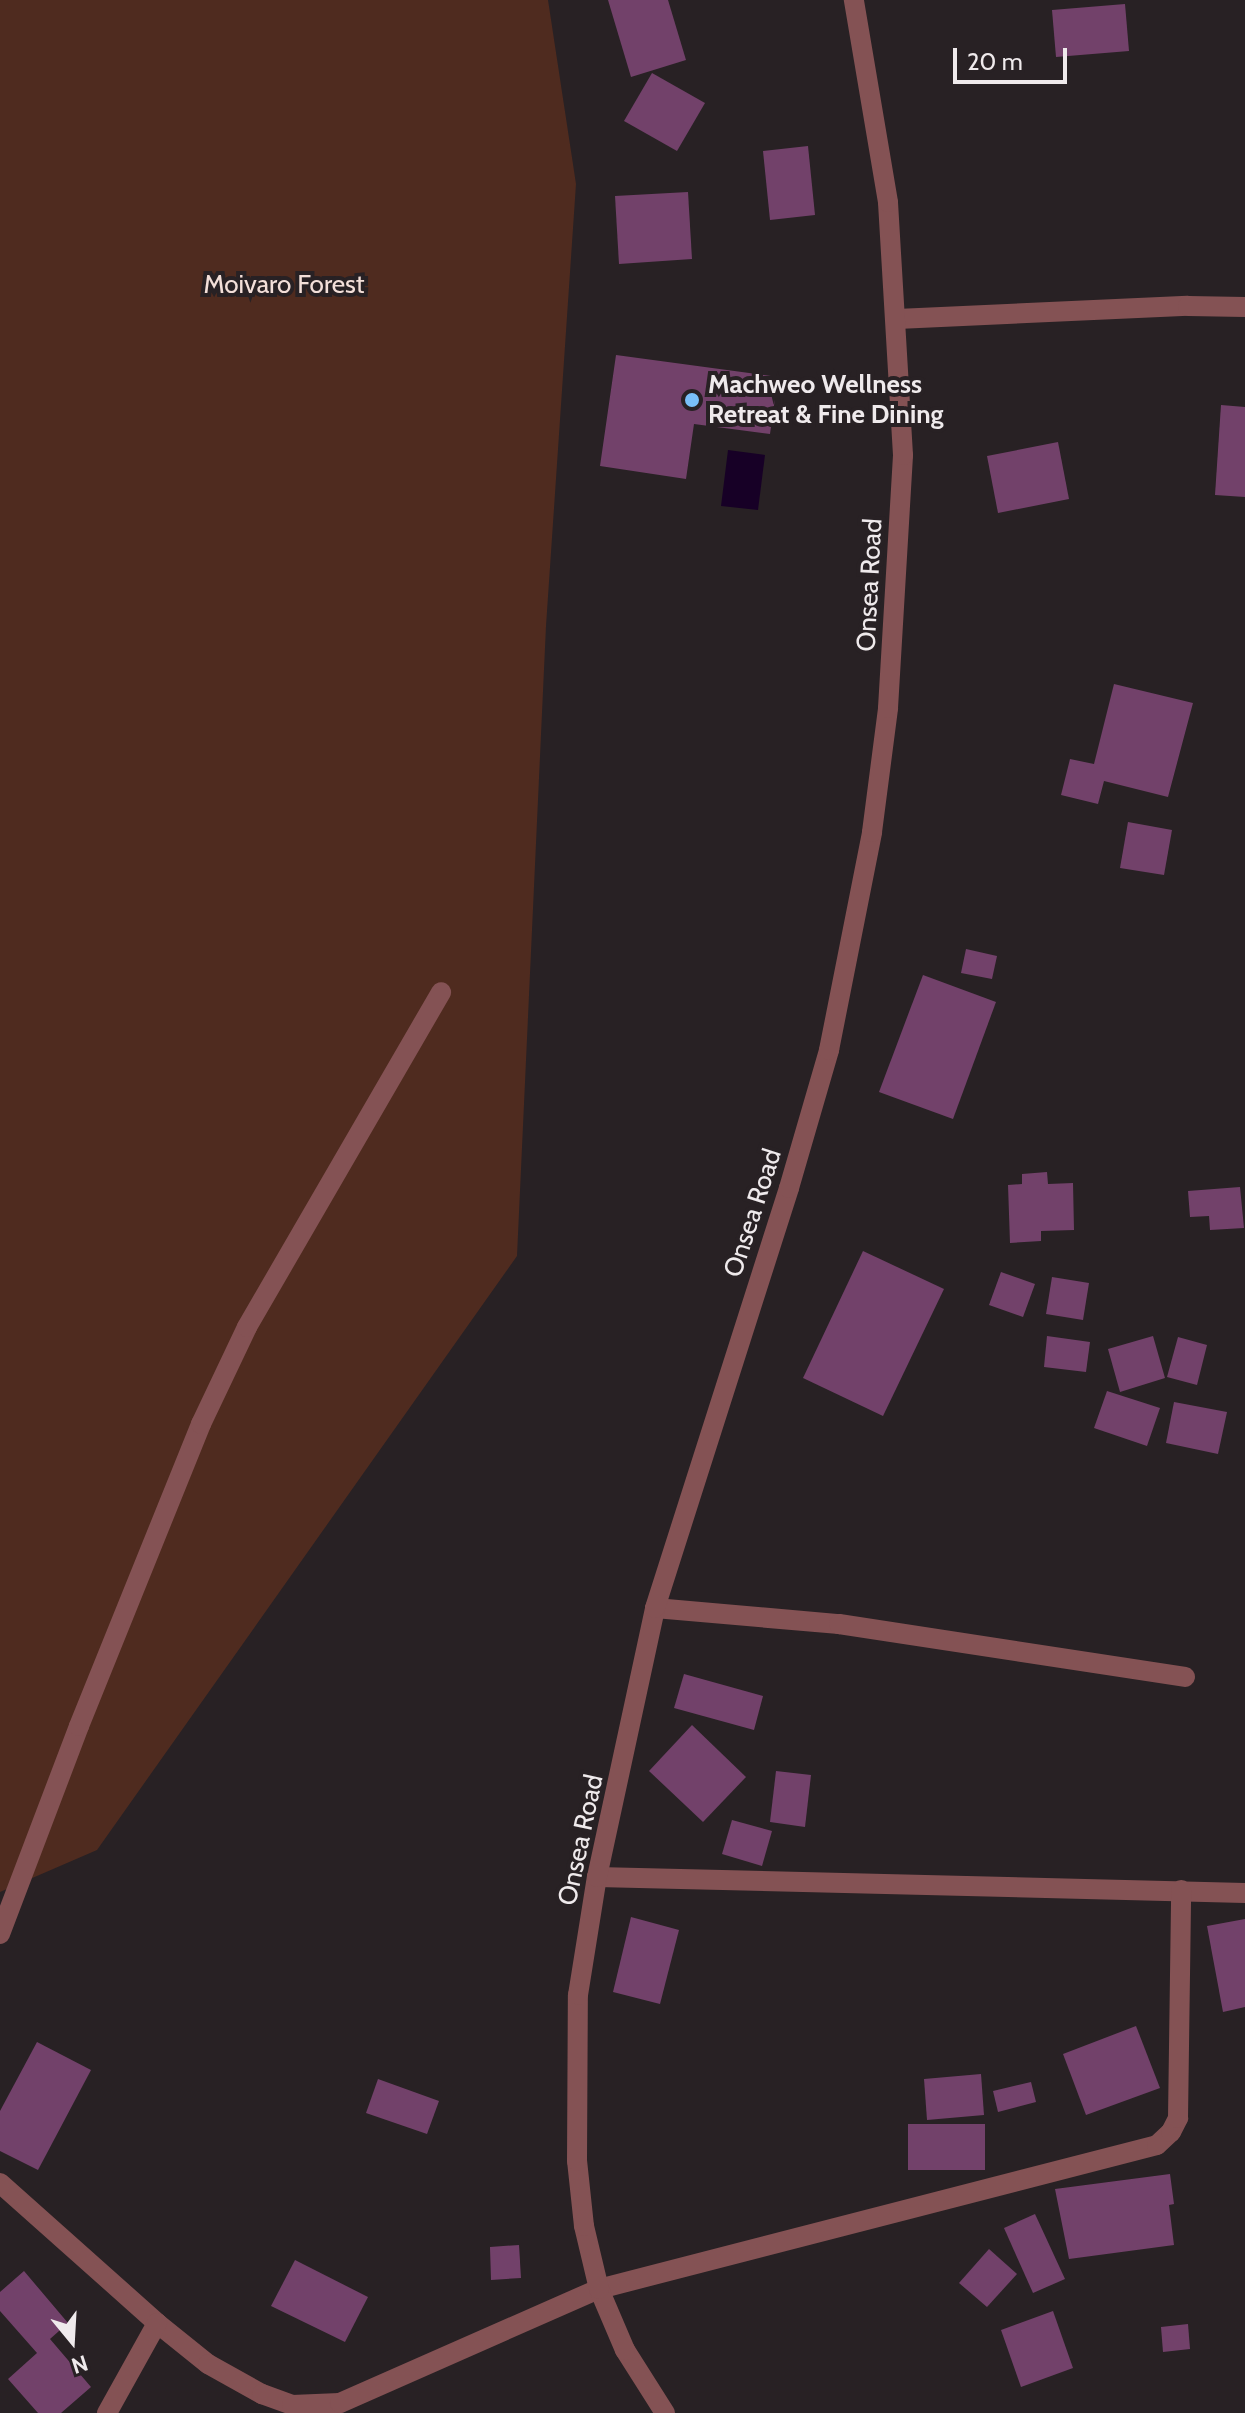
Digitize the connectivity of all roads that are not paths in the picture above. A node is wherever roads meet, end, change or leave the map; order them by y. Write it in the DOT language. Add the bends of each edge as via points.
graph roads {
  1 [pos="854,0"];
  2 [pos="1245,307"];
  3 [pos="897,319"];
  4 [pos="441,992"];
  5 [pos="655,1608"];
  6 [pos="1185,1677"];
  7 [pos="597,1877"];
  8 [pos="1181,1890"];
  9 [pos="1245,1893"];
  10 [pos="0,1934"];
  11 [pos="0,2183"];
  12 [pos="599,2289"];
  13 [pos="157,2323"];
  14 [pos="292,2409"];
  15 [pos="107,2413"];
  16 [pos="665,2413"];
  1 -- 3 [label="street, Onsea Road" via="888,202"];
  2 -- 3 [label="street"];
  3 -- 5 [label="street, Onsea Road" via="903,455 889,694 855,930 829,1050 789,1188"];
  4 -- 10 [label="street" via="247,1327 201,1424"];
  5 -- 6 [label="street" via="839,1624"];
  5 -- 7 [label="street, Onsea Road"];
  7 -- 8 [label="street"];
  7 -- 12 [label="street, Onsea Road" via="578,1995 576,2089 584,2226"];
  8 -- 9 [label="street"];
  8 -- 12 [label="street" via="1178,2118 1157,2145"];
  11 -- 13 [label="street"];
  12 -- 14 [label="street" via="365,2393"];
  12 -- 16 [label="street, Onsea Road" via="625,2350"];
  13 -- 14 [label="street" via="208,2364"];
  13 -- 15 [label="street"];
}
